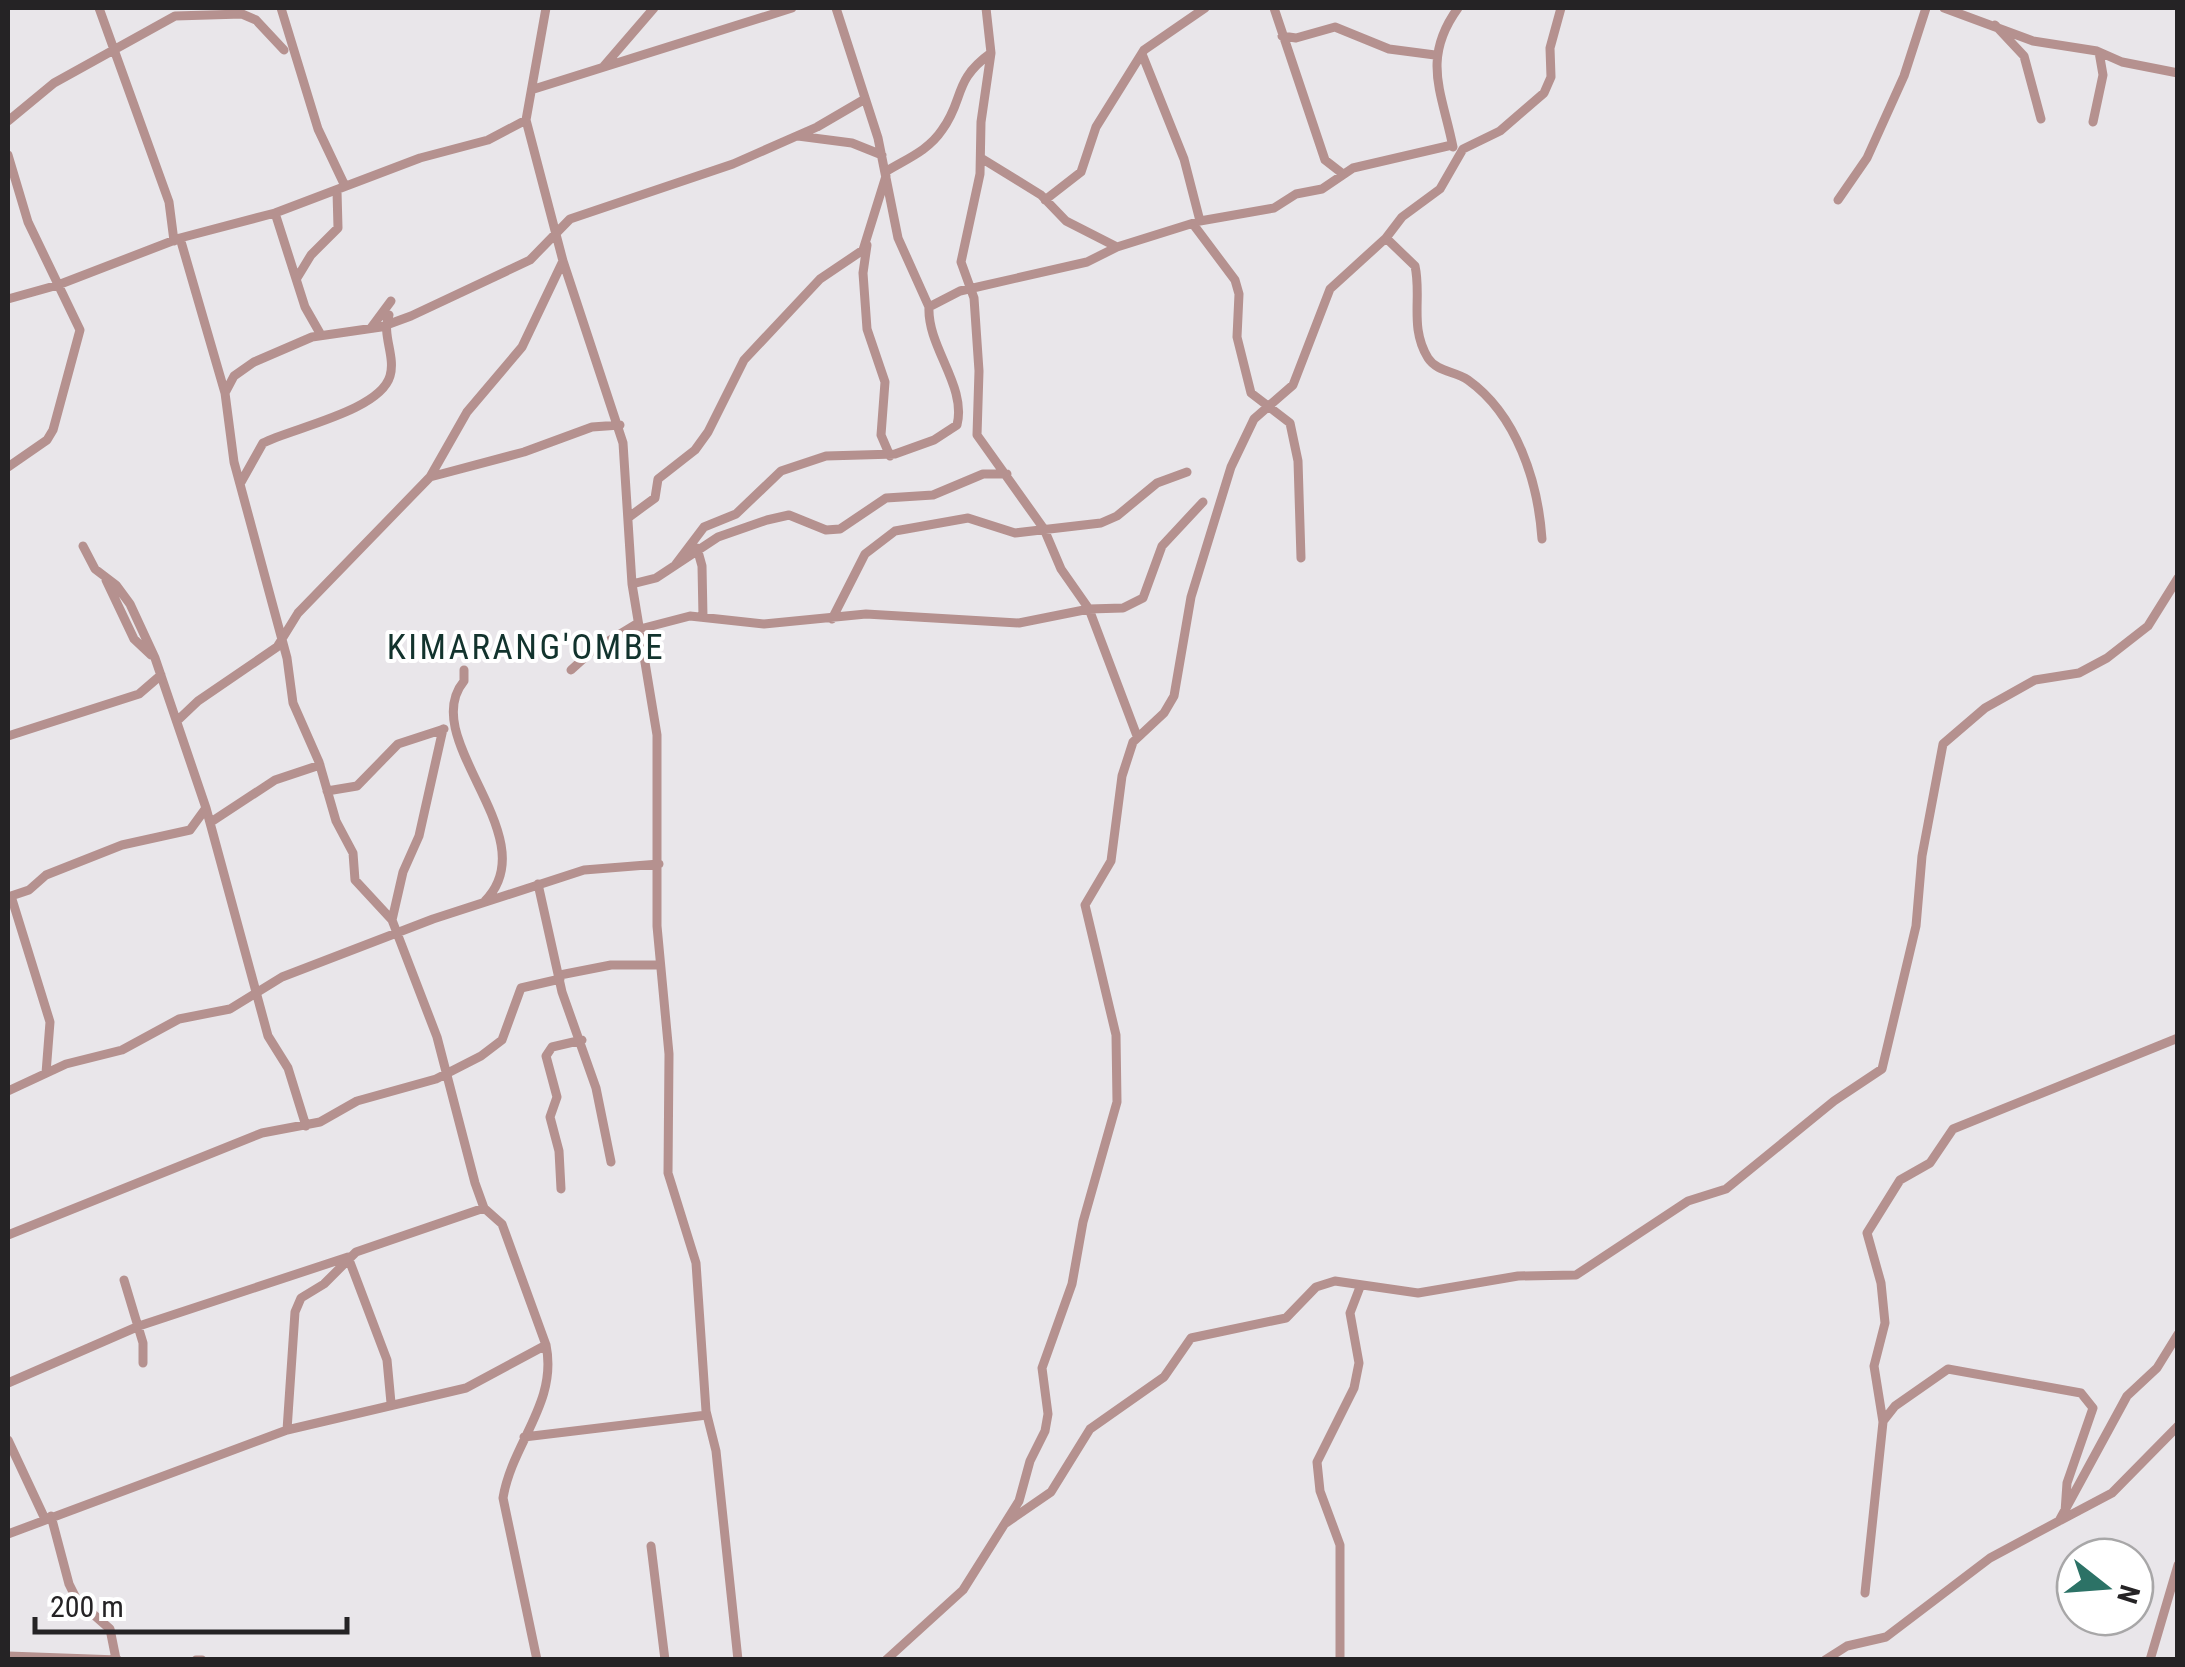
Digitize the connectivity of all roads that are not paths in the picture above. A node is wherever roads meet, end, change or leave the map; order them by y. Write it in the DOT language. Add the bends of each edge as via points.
graph roads {
  1 [pos="100,8"];
  2 [pos="281,8"];
  3 [pos="546,8"];
  4 [pos="654,8"];
  5 [pos="792,8"];
  6 [pos="836,8"];
  7 [pos="986,8"];
  8 [pos="1205,8"];
  9 [pos="1274,8"];
  10 [pos="1458,8"];
  11 [pos="1562,8"];
  12 [pos="1926,8"];
  13 [pos="1944,8"];
  14 [pos="1994,24"];
  15 [pos="1282,36"];
  16 [pos="284,50"];
  17 [pos="2099,52"];
  18 [pos="112,53"];
  19 [pos="991,53"];
  20 [pos="1142,54"];
  21 [pos="1435,56"];
  22 [pos="604,66"];
  23 [pos="2178,72"];
  24 [pos="534,89"];
  25 [pos="864,99"];
  26 [pos="2042,119"];
  27 [pos="526,120"];
  28 [pos="8,121"];
  29 [pos="2093,122"];
  30 [pos="796,136"];
  31 [pos="1452,146"];
  32 [pos="8,155"];
  33 [pos="882,155"];
  34 [pos="980,158"];
  35 [pos="1456,161"];
  36 [pos="886,174"];
  37 [pos="1343,174"];
  38 [pos="342,188"];
  39 [pos="1045,200"];
  40 [pos="1838,200"];
  41 [pos="275,213"];
  42 [pos="1197,223"];
  43 [pos="556,236"];
  44 [pos="1386,238"];
  45 [pos="177,239"];
  46 [pos="867,243"];
  47 [pos="1117,247"];
  48 [pos="563,261"];
  49 [pos="297,278"];
  50 [pos="58,285"];
  51 [pos="970,288"];
  52 [pos="8,298"];
  53 [pos="929,307"];
  54 [pos="388,313"];
  55 [pos="371,328"];
  56 [pos="321,335"];
  57 [pos="225,393"];
  58 [pos="1269,405"];
  59 [pos="620,425"];
  60 [pos="890,456"];
  61 [pos="8,467"];
  62 [pos="1187,472"];
  63 [pos="1007,474"];
  64 [pos="430,476"];
  65 [pos="240,484"];
  66 [pos="1204,502"];
  67 [pos="629,517"];
  68 [pos="1044,529"];
  69 [pos="1542,539"];
  70 [pos="83,546"];
  71 [pos="697,548"];
  72 [pos="1301,558"];
  73 [pos="676,564"];
  74 [pos="2178,578"];
  75 [pos="632,584"];
  76 [pos="1089,609"];
  77 [pos="703,616"];
  78 [pos="832,619"];
  79 [pos="639,626"];
  80 [pos="282,640"];
  81 [pos="464,670"];
  82 [pos="571,670"];
  83 [pos="161,675"];
  84 [pos="178,720"];
  85 [pos="456,723"];
  86 [pos="443,729"];
  87 [pos="8,736"];
  88 [pos="1137,736"];
  89 [pos="320,764"];
  90 [pos="328,791"];
  91 [pos="206,808"];
  92 [pos="211,822"];
  93 [pos="659,864"];
  94 [pos="538,884"];
  95 [pos="9,896"];
  96 [pos="483,903"];
  97 [pos="392,920"];
  98 [pos="396,932"];
  99 [pos="660,965"];
  100 [pos="560,977"];
  101 [pos="255,992"];
  102 [pos="2178,1038"];
  103 [pos="582,1040"];
  104 [pos="46,1072"];
  105 [pos="446,1074"];
  106 [pos="8,1091"];
  107 [pos="306,1126"];
  108 [pos="612,1162"];
  109 [pos="562,1188"];
  110 [pos="484,1208"];
  111 [pos="8,1235"];
  112 [pos="348,1256"];
  113 [pos="124,1280"];
  114 [pos="1360,1287"];
  115 [pos="139,1326"];
  116 [pos="2178,1334"];
  117 [pos="546,1346"];
  118 [pos="143,1363"];
  119 [pos="8,1383"];
  120 [pos="391,1402"];
  121 [pos="707,1415"];
  122 [pos="1883,1422"];
  123 [pos="2178,1426"];
  124 [pos="287,1430"];
  125 [pos="524,1437"];
  126 [pos="8,1440"];
  127 [pos="2062,1517"];
  128 [pos="48,1518"];
  129 [pos="1003,1525"];
  130 [pos="8,1534"];
  131 [pos="651,1546"];
  132 [pos="2178,1564"];
  133 [pos="1865,1594"];
  134 [pos="8,1656"];
  135 [pos="117,1659"];
  136 [pos="537,1660"];
  137 [pos="665,1660"];
  138 [pos="738,1660"];
  139 [pos="886,1660"];
  140 [pos="1340,1660"];
  141 [pos="1826,1660"];
  142 [pos="2150,1660"];
  1 -- 18 [label="street"];
  2 -- 38 [label="street"];
  3 -- 24 [label="street"];
  4 -- 22 [label="street"];
  5 -- 22 [label="street"];
  6 -- 25 [label="street"];
  7 -- 19 [label="street"];
  8 -- 20 [label="street"];
  9 -- 15 [label="street"];
  10 -- 21 [label="street"];
  11 -- 35 [label="street" via="1546,90 1500,131 1463,148"];
  12 -- 40 [label="street" via="1867,158"];
  13 -- 14 [label="street"];
  14 -- 17 [label="street" via="2033,41"];
  14 -- 26 [label="street" via="2024,56"];
  15 -- 21 [label="street" via="1335,27 1380,46"];
  15 -- 37 [label="street" via="1325,160"];
  16 -- 18 [label="street" via="252,17 235,12 175,16"];
  17 -- 23 [label="street"];
  17 -- 29 [label="street" via="2103,75"];
  18 -- 28 [label="street" via="54,82"];
  18 -- 45 [label="street"];
  19 -- 34 [label="street"];
  19 -- 36 [label="street" via="962,80 943,130"];
  20 -- 39 [label="street" via="1096,126 1082,172"];
  20 -- 42 [label="street" via="1184,159"];
  21 -- 31 [label="street"];
  22 -- 24 [label="street"];
  24 -- 27 [label="street"];
  25 -- 30 [label="street"];
  25 -- 33 [label="street"];
  27 -- 38 [label="street" via="505,134"];
  27 -- 43 [label="street"];
  30 -- 33 [label="street" via="860,145"];
  30 -- 43 [label="street" via="570,219"];
  31 -- 35 [label="street"];
  31 -- 37 [label="street"];
  32 -- 50 [label="street" via="28,222"];
  33 -- 36 [label="street"];
  34 -- 39 [label="street"];
  34 -- 51 [label="street" via="960,262"];
  35 -- 44 [label="street" via="1440,189"];
  36 -- 46 [label="street"];
  36 -- 53 [label="street" via="898,238"];
  37 -- 42 [label="street" via="1274,208"];
  38 -- 41 [label="street"];
  38 -- 49 [label="street" via="334,195 338,228"];
  39 -- 47 [label="street" via="1066,222"];
  41 -- 45 [label="street"];
  41 -- 49 [label="street"];
  42 -- 47 [label="street"];
  42 -- 58 [label="street" via="1235,280 1243,369 1251,392"];
  43 -- 48 [label="street"];
  43 -- 54 [label="street" via="530,260 399,322"];
  44 -- 58 [label="street" via="1324,296 1296,380"];
  44 -- 69 [label="street" via="1415,266 1415,318 1427,357 1475,386 1522,451"];
  45 -- 50 [label="street"];
  45 -- 57 [label="street"];
  46 -- 60 [label="street" via="867,329 885,382 880,435"];
  46 -- 67 [label="street" via="856,258 820,279 744,360 700,444 658,480 655,498"];
  47 -- 51 [label="street" via="1087,262"];
  48 -- 59 [label="street"];
  48 -- 64 [label="street" via="522,347 466,412"];
  49 -- 56 [label="street"];
  50 -- 52 [label="street"];
  50 -- 61 [label="street" via="80,330 70,374 47,440"];
  51 -- 53 [label="street"];
  51 -- 63 [label="street" via="979,371 976,435"];
  53 -- 60 [label="street" via="957,425"];
  54 -- 55 [label="street"];
  54 -- 55 [label="street" via="381,310"];
  54 -- 65 [label="street" via="386,384 364,403 263,443"];
  55 -- 56 [label="street"];
  56 -- 57 [label="street" via="249,366"];
  57 -- 65 [label="street"];
  58 -- 72 [label="street" via="1290,423 1295,439"];
  58 -- 88 [label="street" via="1254,419 1232,467 1192,597 1174,696"];
  59 -- 64 [label="street" via="592,427"];
  59 -- 67 [label="street"];
  60 -- 73 [label="street" via="826,456 781,471 736,514 704,527"];
  62 -- 68 [label="street" via="1141,494 1110,520"];
  63 -- 68 [label="street"];
  63 -- 71 [label="street" via="983,474 933,495 886,498 840,529 782,516"];
  64 -- 80 [label="street" via="298,613"];
  65 -- 80 [label="street"];
  66 -- 76 [label="street" via="1162,546 1143,598 1123,608"];
  67 -- 75 [label="street"];
  68 -- 76 [label="street"];
  68 -- 78 [label="street" via="1016,533 968,518 895,531 865,554"];
  70 -- 83 [label="street"];
  71 -- 73 [label="street"];
  71 -- 77 [label="street"];
  73 -- 75 [label="street"];
  74 -- 114 [label="street" via="2148,626 2107,658 2079,673 2035,680 1943,744 1913,939 1882,1069 1726,1189 1688,1201 1576,1275 1518,1276 1418,1293"];
  75 -- 79 [label="street"];
  76 -- 78 [label="street" via="1019,623 866,614"];
  76 -- 88 [label="street"];
  77 -- 78 [label="street" via="764,624"];
  77 -- 79 [label="street"];
  79 -- 82 [label="street"];
  79 -- 93 [label="street" via="657,735"];
  80 -- 84 [label="street"];
  80 -- 89 [label="street" via="293,704"];
  81 -- 85 [label="street" via="452,698"];
  83 -- 84 [label="street"];
  83 -- 87 [label="street" via="139,694"];
  84 -- 91 [label="street"];
  85 -- 86 [label="street"];
  85 -- 96 [label="street" via="491,809 504,865 502,882"];
  86 -- 90 [label="street" via="398,744 357,786"];
  86 -- 97 [label="street"];
  88 -- 129 [label="street" via="1122,776 1111,861 1085,906 1116,1035 1117,1102 1072,1284 1042,1368 1045,1431 1022,1496"];
  89 -- 90 [label="street"];
  89 -- 92 [label="street" via="275,780"];
  90 -- 97 [label="street" via="352,853 354,880"];
  91 -- 92 [label="street"];
  91 -- 95 [label="street" via="190,830 122,845"];
  92 -- 101 [label="street"];
  93 -- 94 [label="street" via="605,866"];
  93 -- 99 [label="street"];
  94 -- 96 [label="street"];
  94 -- 100 [label="street"];
  95 -- 104 [label="street" via="50,1022"];
  96 -- 98 [label="street"];
  97 -- 98 [label="street"];
  98 -- 101 [label="street"];
  98 -- 105 [label="street"];
  99 -- 100 [label="street" via="611,965"];
  99 -- 121 [label="street" via="670,1072 668,1174 696,1263"];
  100 -- 103 [label="street"];
  100 -- 105 [label="street" via="521,988 502,1040"];
  101 -- 104 [label="street" via="230,1009 179,1020 122,1050"];
  101 -- 107 [label="street"];
  102 -- 122 [label="street" via="1954,1128 1930,1163 1900,1180 1866,1240 1884,1302 1874,1381"];
  103 -- 108 [label="street"];
  103 -- 109 [label="street" via="552,1046 546,1056 557,1098 550,1117"];
  104 -- 106 [label="street"];
  105 -- 107 [label="street" via="357,1101"];
  105 -- 110 [label="street"];
  107 -- 111 [label="street" via="262,1133"];
  110 -- 112 [label="street"];
  110 -- 117 [label="street" via="502,1224"];
  112 -- 115 [label="street"];
  112 -- 120 [label="street" via="387,1360"];
  112 -- 124 [label="street" via="301,1298 295,1312"];
  113 -- 115 [label="street"];
  114 -- 129 [label="street" via="1329,1282 1286,1318 1191,1338 1164,1377 1090,1429 1051,1492"];
  114 -- 140 [label="street" via="1350,1313 1359,1364 1354,1388 1316,1462 1340,1545"];
  115 -- 118 [label="street"];
  115 -- 119 [label="street"];
  116 -- 127 [label="street" via="2157,1368 2127,1396"];
  117 -- 120 [label="street" via="466,1388"];
  117 -- 125 [label="street" via="547,1389"];
  120 -- 124 [label="street"];
  121 -- 125 [label="street"];
  121 -- 138 [label="street"];
  122 -- 127 [label="street" via="1894,1406 1948,1369 2081,1393 2094,1408"];
  122 -- 133 [label="street"];
  123 -- 127 [label="street" via="2112,1493"];
  124 -- 128 [label="street"];
  125 -- 136 [label="street" via="503,1498"];
  126 -- 128 [label="street"];
  127 -- 141 [label="street" via="1990,1558 1883,1639 1847,1646"];
  128 -- 130 [label="street"];
  128 -- 135 [label="street" via="68,1584 76,1600 110,1629"];
  129 -- 139 [label="street" via="963,1590"];
  131 -- 137 [label="street"];
  132 -- 142 [label="street"];
  134 -- 135 [label="street"];
}
